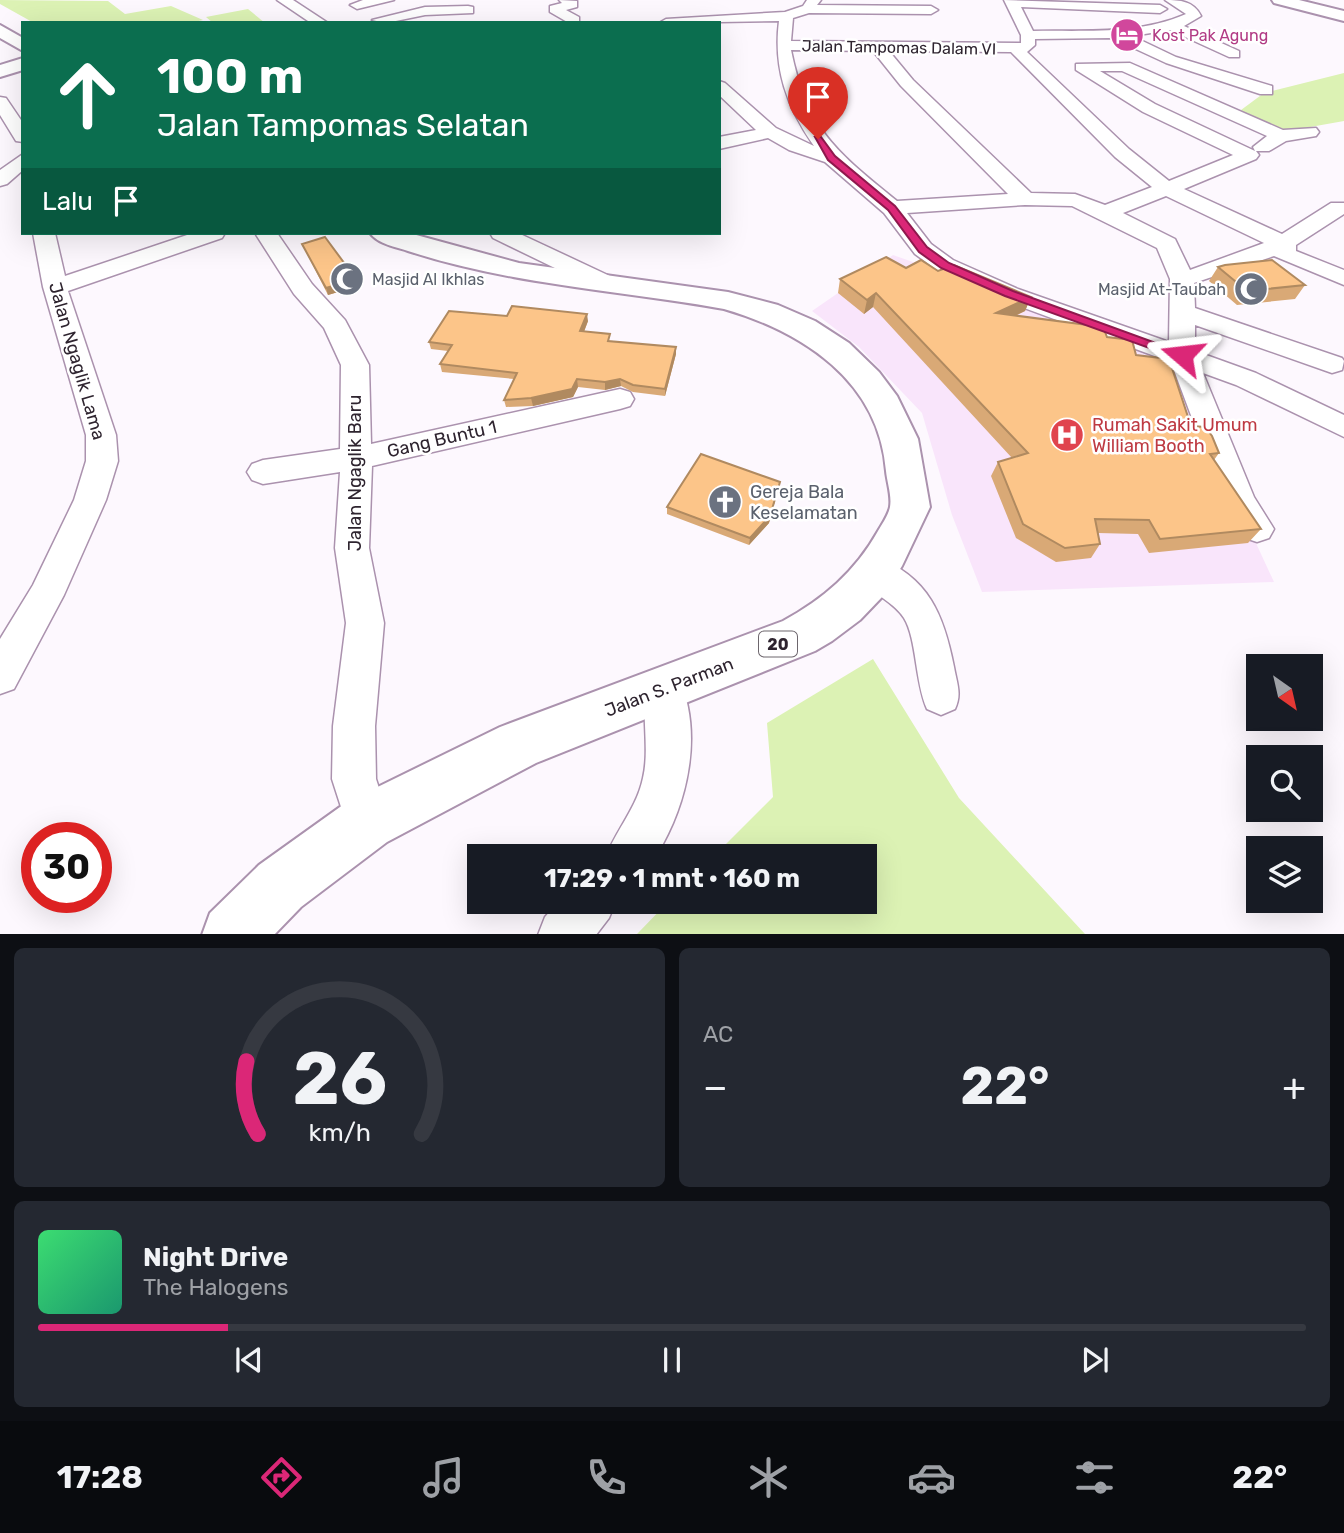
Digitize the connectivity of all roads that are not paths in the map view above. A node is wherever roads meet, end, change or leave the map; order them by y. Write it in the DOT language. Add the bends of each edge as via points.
graph roads {
  1 [pos="284,0"];
  2 [pos="387,0"];
  3 [pos="566,0"];
  4 [pos="1172,0"];
  5 [pos="1280,0"];
  6 [pos="1012,1"];
  7 [pos="357,2"];
  8 [pos="811,5"];
  9 [pos="927,5"];
  10 [pos="678,8"];
  11 [pos="1186,8"];
  12 [pos="468,10"];
  13 [pos="786,16"];
  14 [pos="1344,16"];
  15 [pos="573,20"];
  16 [pos="706,20"];
  17 [pos="318,21"];
  18 [pos="382,21"];
  19 [pos="565,21"];
  20 [pos="579,21"];
  21 [pos="693,21"];
  22 [pos="1171,25"];
  23 [pos="1151,28"];
  24 [pos="0,30"];
  25 [pos="1111,32"];
  26 [pos="1022,42"];
  27 [pos="21,45"];
  28 [pos="783,45"];
  29 [pos="1187,45"];
  30 [pos="877,46"];
  31 [pos="942,47"];
  32 [pos="1146,49"];
  33 [pos="1111,52"];
  34 [pos="1234,54"];
  35 [pos="13,66"];
  36 [pos="0,80"];
  37 [pos="721,88"];
  38 [pos="0,102"];
  39 [pos="1310,132"];
  40 [pos="768,133"];
  41 [pos="21,134"];
  42 [pos="1281,136"];
  43 [pos="721,143"];
  44 [pos="1249,155"];
  45 [pos="832,158"];
  46 [pos="21,162"];
  47 [pos="0,180"];
  48 [pos="1167,189"];
  49 [pos="1025,199"];
  50 [pos="892,208"];
  51 [pos="1339,208"];
  52 [pos="1105,212"];
  53 [pos="44,235"];
  54 [pos="208,235"];
  55 [pos="267,235"];
  56 [pos="391,235"];
  57 [pos="505,235"];
  58 [pos="1283,243"];
  59 [pos="1344,278"];
  60 [pos="1182,279"];
  61 [pos="605,283"];
  62 [pos="55,287"];
  63 [pos="1180,311"];
  64 [pos="1182,355"];
  65 [pos="1332,363"];
  66 [pos="620,399"];
  67 [pos="1344,427"];
  68 [pos="357,458"];
  69 [pos="263,472"];
  70 [pos="1258,531"];
  71 [pos="875,572"];
  72 [pos="0,676"];
  73 [pos="664,689"];
  74 [pos="940,696"];
  75 [pos="367,822"];
  76 [pos="637,844"];
  77 [pos="581,914"];
  78 [pos="232,934"];
  79 [pos="563,934"];
  1 -- 17 [label="street"];
  2 -- 7 [label="street"];
  3 -- 15 [label="street" via="572,4 556,10"];
  4 -- 11 [label="street"];
  5 -- 14 [label="main road"];
  6 -- 11 [label="street" via="1094,9"];
  6 -- 26 [label="street"];
  7 -- 18 [label="street"];
  8 -- 9 [label="street"];
  8 -- 13 [label="street"];
  9 -- 31 [label="street" via="939,28 934,36"];
  10 -- 16 [label="street"];
  11 -- 22 [label="street" via="1194,16"];
  12 -- 18 [label="street" via="425,11"];
  13 -- 16 [label="street" via="725,14"];
  13 -- 28 [label="street"];
  15 -- 19 [label="street"];
  15 -- 20 [label="street"];
  16 -- 21 [label="street"];
  22 -- 23 [label="street, Jalan Tampomas Dalam VI"];
  22 -- 34 [label="street"];
  23 -- 25 [label="street, Jalan Tampomas Dalam VI"];
  23 -- 29 [label="street"];
  24 -- 27 [label="main road"];
  25 -- 26 [label="street, Jalan Tampomas Dalam VI"];
  25 -- 32 [label="street"];
  26 -- 31 [label="street, Jalan Tampomas Dalam VI"];
  26 -- 48 [label="street" via="1122,153"];
  28 -- 30 [label="street, Jalan Tampomas Dalam VI"];
  28 -- 45 [label="street" via="796,102"];
  29 -- 32 [label="street"];
  29 -- 32 [label="street" via="1191,52 1272,86"];
  30 -- 31 [label="street, Jalan Tampomas Dalam VI"];
  30 -- 49 [label="street" via="906,83"];
  32 -- 33 [label="street"];
  35 -- 36 [label="street"];
  37 -- 40 [label="street"];
  38 -- 41 [label="street"];
  39 -- 42 [label="street"];
  40 -- 43 [label="street"];
  40 -- 45 [label="street" via="786,144"];
  42 -- 44 [label="street"];
  42 -- 44 [label="street" via="1124,66 1082,67 1149,108"];
  44 -- 48 [label="street"];
  45 -- 50 [label="street"];
  46 -- 47 [label="street"];
  48 -- 52 [label="street"];
  48 -- 58 [label="street"];
  49 -- 50 [label="street"];
  49 -- 52 [label="street" via="1075,200"];
  50 -- 64 [label="street" via="923,249 945,265 1009,294"];
  51 -- 58 [label="street"];
  52 -- 60 [label="street" via="1167,244"];
  53 -- 62 [label="street, Jalan Ngaglik Lama"];
  54 -- 62 [label="street"];
  55 -- 68 [label="street, Jalan Ngaglik Baru" via="347,344 355,365"];
  56 -- 61 [label="main road, Jalan S. Parman / 20" via="563,279"];
  57 -- 61 [label="street"];
  58 -- 59 [label="street" via="1284,254"];
  58 -- 60 [label="street"];
  60 -- 63 [label="street"];
  61 -- 71 [label="main road, Jalan S. Parman / 20" via="742,303 785,317 844,354 886,404 905,457 911,506"];
  62 -- 72 [label="street, Jalan Ngaglik Lama" via="101,435 103,461 46,595"];
  63 -- 64 [label="street"];
  63 -- 65 [label="street"];
  64 -- 67 [label="street" via="1246,379"];
  64 -- 70 [label="street" via="1239,500"];
  66 -- 68 [label="street, Gang Buntu 1"];
  68 -- 69 [label="street, Gang Buntu 1"];
  68 -- 75 [label="street, Jalan Ngaglik Baru" via="352,548 365,624 354,726 354,779"];
  71 -- 73 [label="main road, Jalan S. Parman / 20" via="860,595 820,625"];
  71 -- 74 [label="street" via="918,607 927,628"];
  73 -- 75 [label="main road, Jalan S. Parman / 20" via="518,745"];
  73 -- 76 [label="street" via="671,736 663,794"];
  75 -- 78 [label="main road, Jalan S. Parman / 20" via="281,886"];
  77 -- 79 [label="street"];
}
